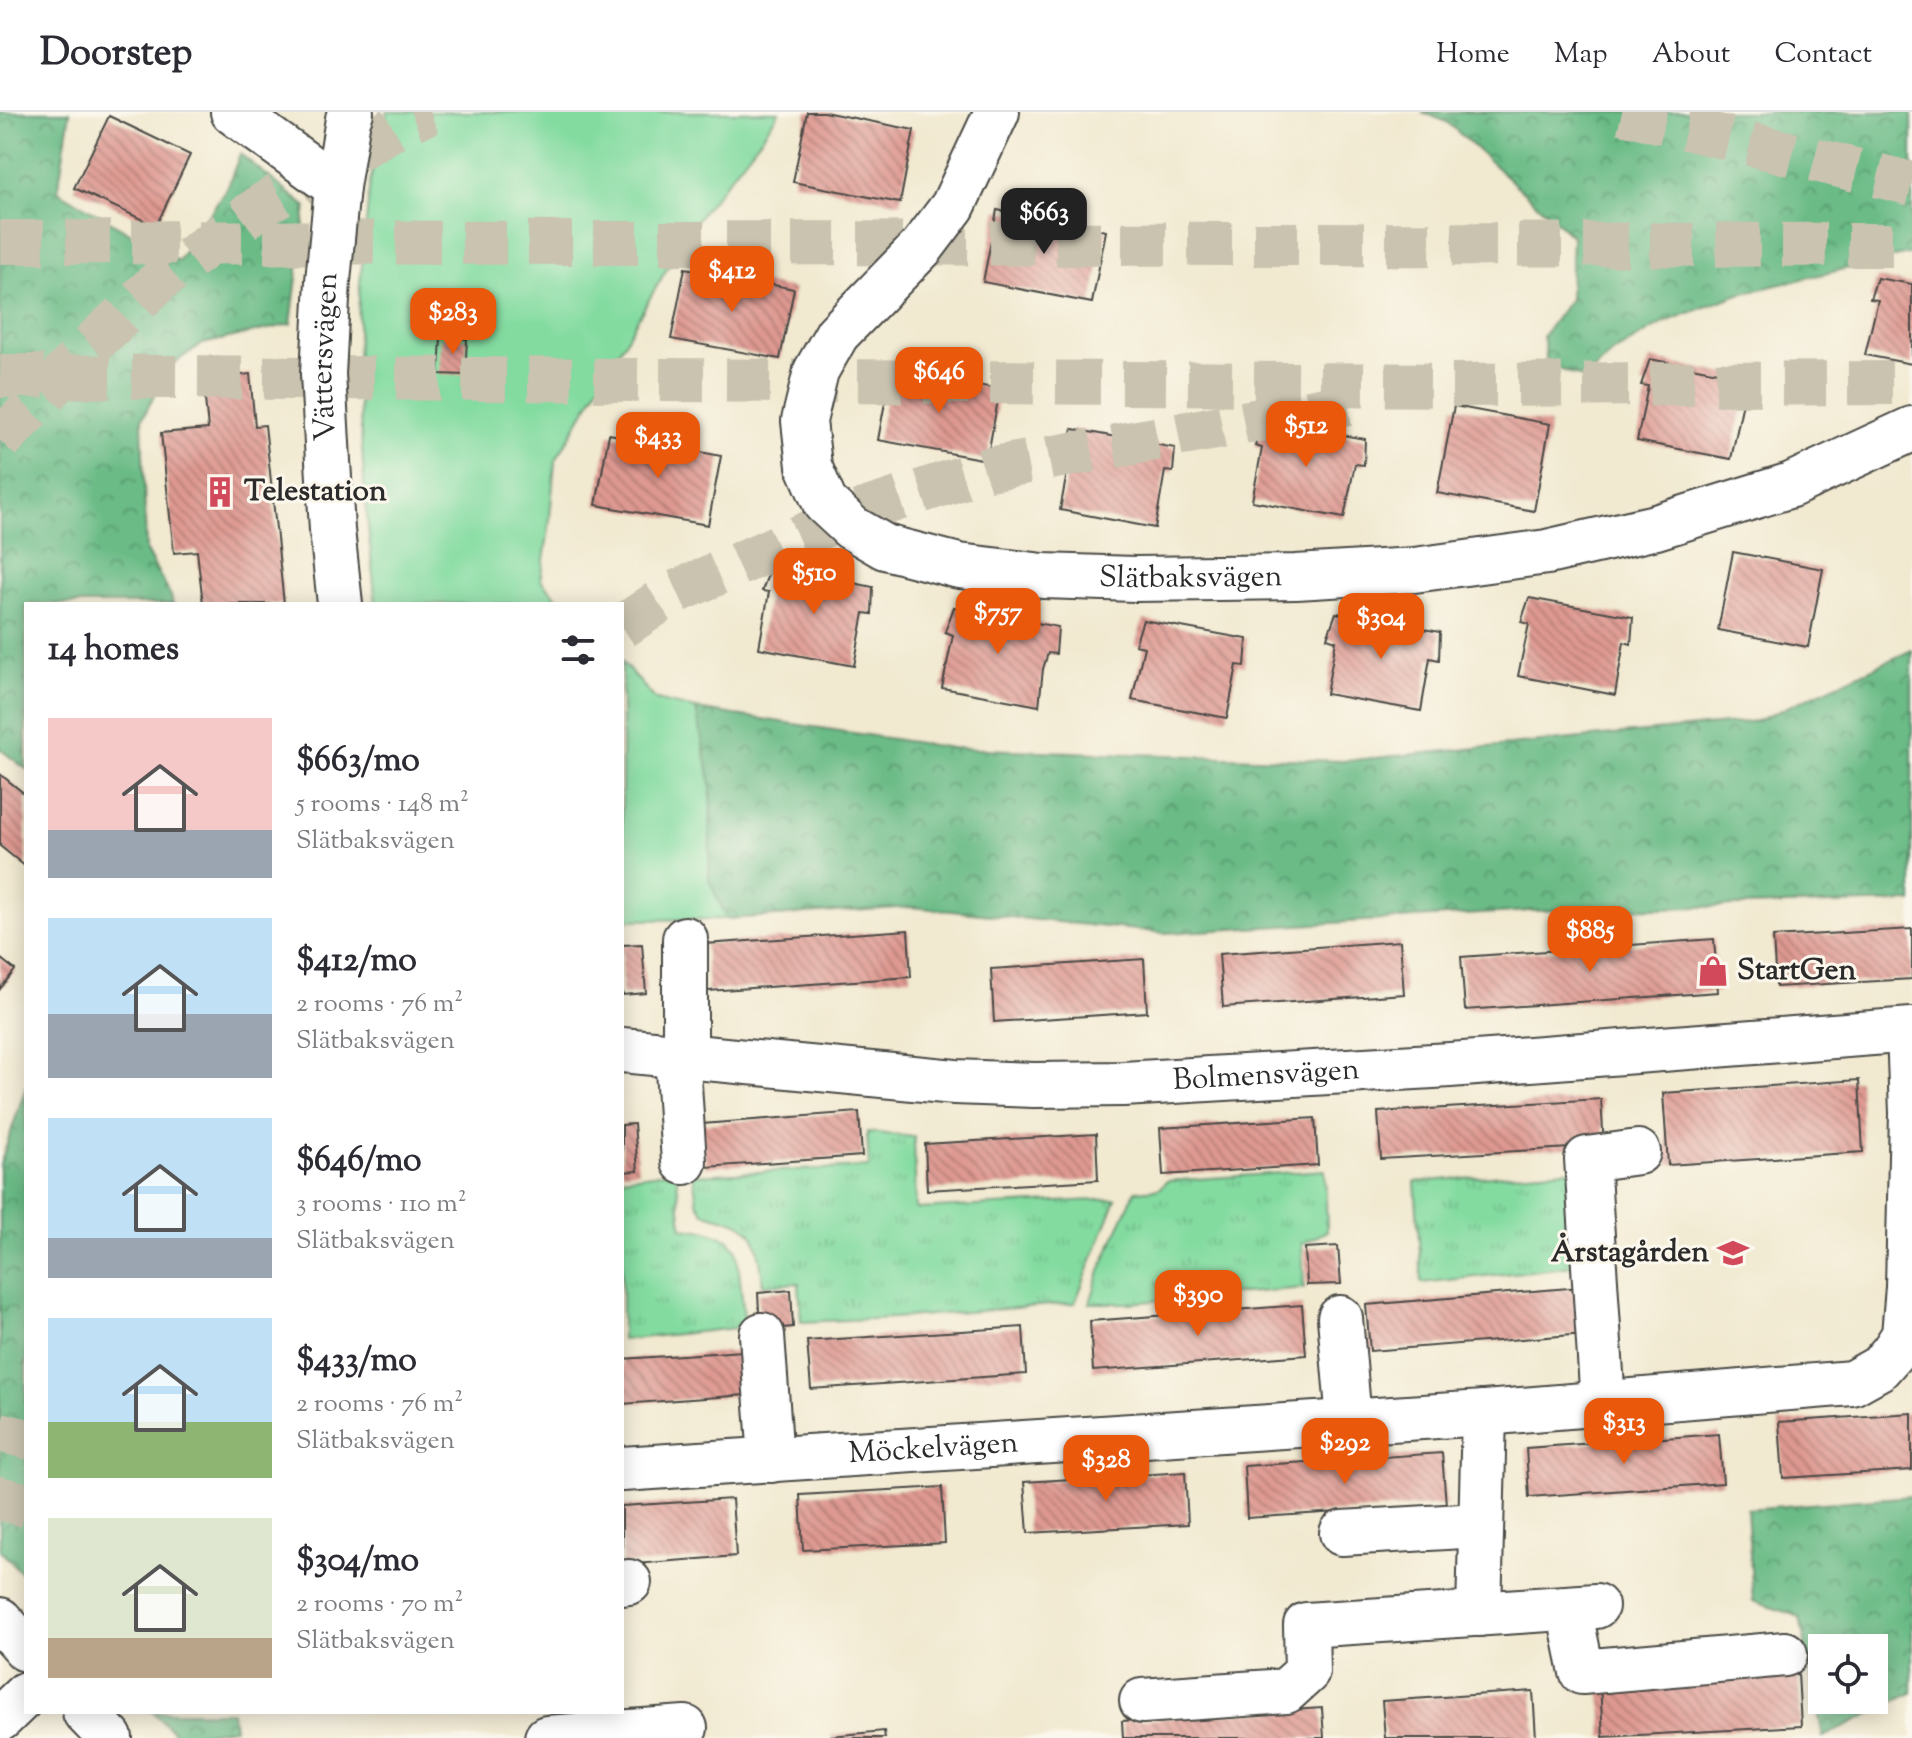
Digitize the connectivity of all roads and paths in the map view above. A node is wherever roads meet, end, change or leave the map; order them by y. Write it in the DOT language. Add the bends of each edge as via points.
graph roads {
  1 [pos="233,112"];
  2 [pos="351,112"];
  3 [pos="997,112"];
  4 [pos="337,187"];
  5 [pos="1912,429"];
  6 [pos="340,602"];
  7 [pos="685,939"];
  8 [pos="1911,1030"];
  9 [pos="624,1050"];
  10 [pos="681,1055"];
  11 [pos="1638,1152"];
  12 [pos="684,1162"];
  13 [pos="1340,1318"];
  14 [pos="762,1335"];
  15 [pos="1603,1404"];
  16 [pos="1484,1413"];
  17 [pos="1349,1421"];
  18 [pos="771,1460"];
  19 [pos="624,1469"];
  20 [pos="1480,1525"];
  21 [pos="1342,1533"];
  22 [pos="1479,1614"];
  23 [pos="0,1620"];
  24 [pos="24,1647"];
  25 [pos="1785,1654"];
  26 [pos="24,1696"];
  27 [pos="1142,1701"];
  28 [pos="87,1714"];
  29 [pos="526,1714"];
  30 [pos="0,1719"];
  31 [pos="685,1728"];
  32 [pos="110,1738"];
  33 [pos="531,1738"];
  34 [pos="547,1738"];
  1 -- 4 [label="street"];
  2 -- 4 [label="street, Vättersvägen"];
  3 -- 5 [label="street, Slätbaksvägen" via="953,206 922,247 837,334 816,371 804,421 809,466 825,503 852,528 885,547 959,566 1043,576 1296,577 1414,570 1547,552 1656,527 1791,485"];
  4 -- 6 [label="street, Vättersvägen" via="323,374"];
  7 -- 10 [label="street"];
  8 -- 10 [label="street, Bolmensvägen" via="1123,1084 955,1082"];
  8 -- 15 [label="street, Möckelvägen" via="1908,1287 1904,1335 1893,1352 1879,1368 1852,1383"];
  9 -- 10 [label="street, Bolmensvägen"];
  10 -- 12 [label="street"];
  11 -- 15 [label="street" via="1587,1159"];
  13 -- 17 [label="street"];
  14 -- 18 [label="street"];
  15 -- 16 [label="street, Möckelvägen"];
  16 -- 17 [label="street, Möckelvägen"];
  16 -- 20 [label="street"];
  17 -- 18 [label="street, Möckelvägen"];
  18 -- 19 [label="street, Möckelvägen"];
  20 -- 21 [label="street"];
  20 -- 22 [label="street"];
  22 -- 25 [label="street" via="1583,1607 1582,1672"];
  22 -- 27 [label="street" via="1306,1625 1307,1672 1286,1691"];
  23 -- 24 [label="street"];
  26 -- 30 [label="street"];
  28 -- 32 [label="street"];
  29 -- 33 [label="street"];
  31 -- 34 [label="street"];
}
